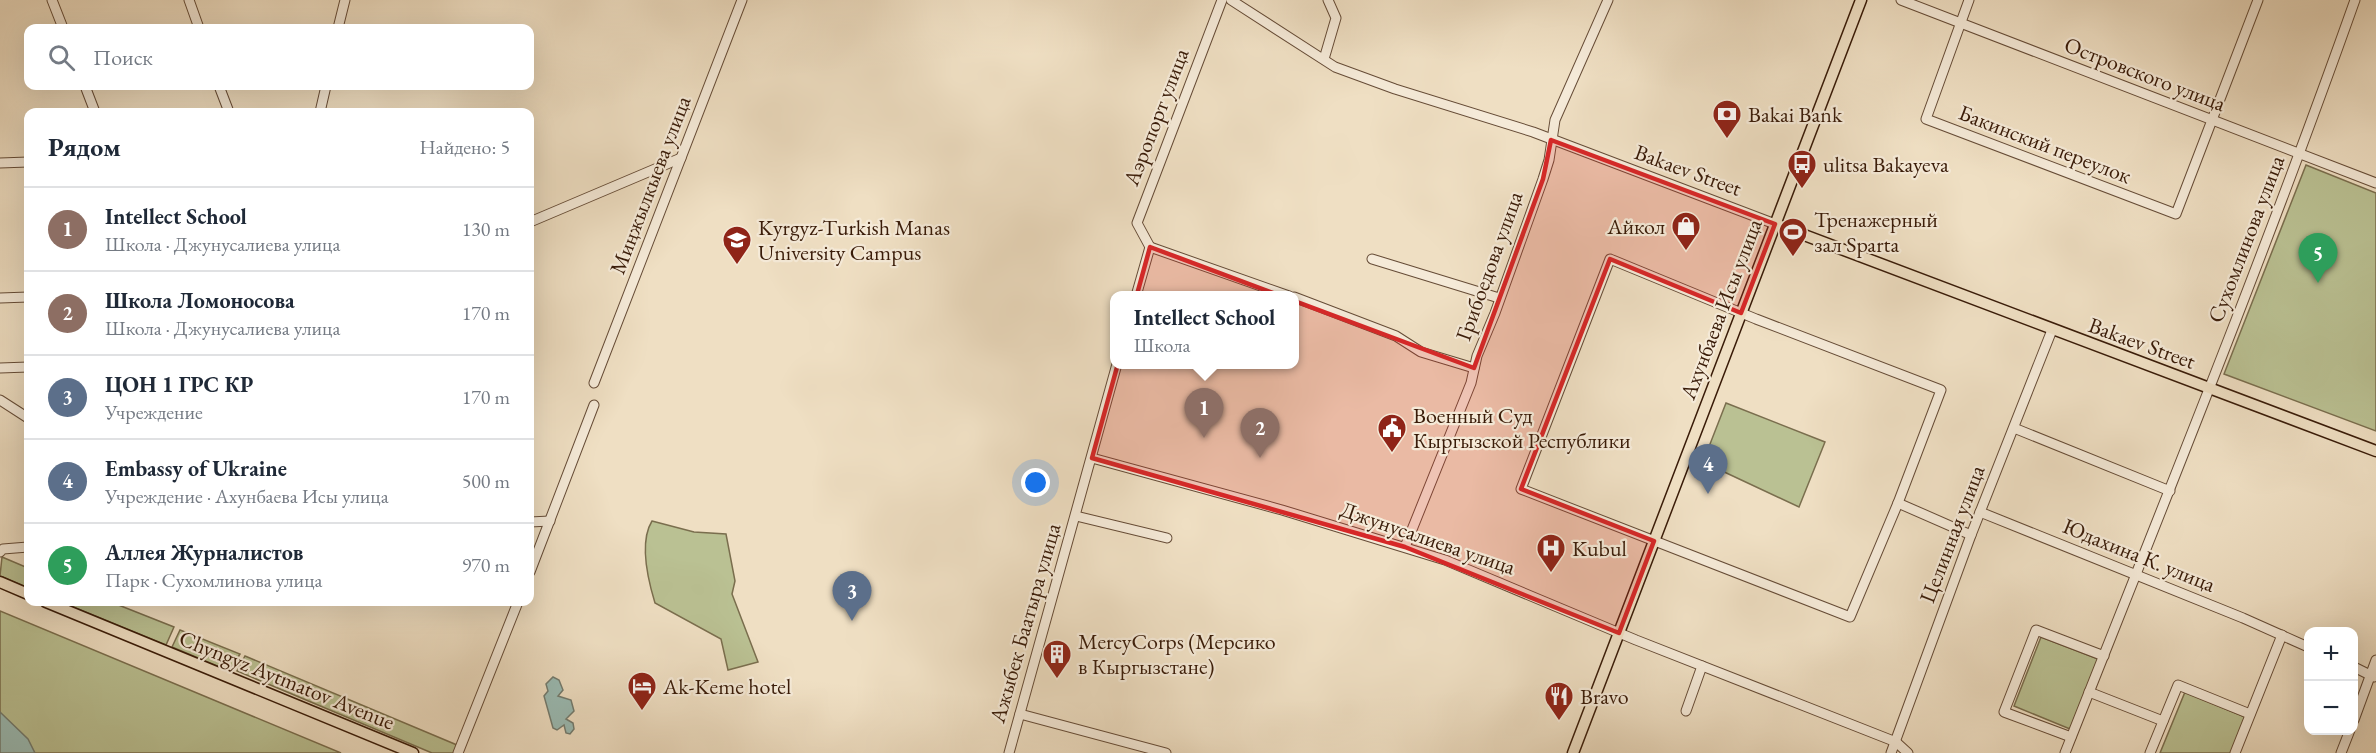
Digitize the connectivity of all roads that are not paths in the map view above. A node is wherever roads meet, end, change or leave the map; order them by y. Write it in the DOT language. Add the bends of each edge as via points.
graph roads {
  1 [pos="52,0"];
  2 [pos="189,0"];
  3 [pos="345,0"];
  4 [pos="742,0"];
  5 [pos="1222,0"];
  6 [pos="1231,0"];
  7 [pos="1328,0"];
  8 [pos="1608,0"];
  9 [pos="1861,0"];
  10 [pos="1901,0"];
  11 [pos="1969,0"];
  12 [pos="2258,0"];
  13 [pos="2355,0"];
  14 [pos="1960,23"];
  15 [pos="61,24"];
  16 [pos="198,24"];
  17 [pos="339,24"];
  18 [pos="1324,59"];
  19 [pos="87,90"];
  20 [pos="221,90"];
  21 [pos="325,90"];
  22 [pos="93,108"];
  23 [pos="227,108"];
  24 [pos="321,108"];
  25 [pos="2212,121"];
  26 [pos="1551,140"];
  27 [pos="2300,154"];
  28 [pos="681,158"];
  29 [pos="24,162"];
  30 [pos="0,163"];
  31 [pos="2376,183"];
  32 [pos="534,220"];
  33 [pos="1775,224"];
  34 [pos="1150,248"];
  35 [pos="1372,259"];
  36 [pos="1137,291"];
  37 [pos="1275,291"];
  38 [pos="24,297"];
  39 [pos="0,298"];
  40 [pos="1499,298"];
  41 [pos="1299,299"];
  42 [pos="1741,313"];
  43 [pos="2052,330"];
  44 [pos="24,367"];
  45 [pos="0,368"];
  46 [pos="1474,368"];
  47 [pos="1116,369"];
  48 [pos="594,383"];
  49 [pos="2210,388"];
  50 [pos="0,400"];
  51 [pos="594,405"];
  52 [pos="24,415"];
  53 [pos="2014,428"];
  54 [pos="2376,451"];
  55 [pos="1092,458"];
  56 [pos="2170,491"];
  57 [pos="1898,502"];
  58 [pos="1980,512"];
  59 [pos="1076,516"];
  60 [pos="550,521"];
  61 [pos="534,522"];
  62 [pos="1971,535"];
  63 [pos="1167,537"];
  64 [pos="1654,541"];
  65 [pos="24,547"];
  66 [pos="1405,547"];
  67 [pos="0,552"];
  68 [pos="534,562"];
  69 [pos="2137,576"];
  70 [pos="0,582"];
  71 [pos="24,592"];
  72 [pos="56,606"];
  73 [pos="516,606"];
  74 [pos="1620,633"];
  75 [pos="2282,635"];
  76 [pos="2304,645"];
  77 [pos="2104,656"];
  78 [pos="2376,660"];
  79 [pos="1702,666"];
  80 [pos="2358,669"];
  81 [pos="2373,676"];
  82 [pos="2089,692"];
  83 [pos="1686,711"];
  84 [pos="2358,711"];
  85 [pos="1020,714"];
  86 [pos="2250,714"];
  87 [pos="2163,721"];
  88 [pos="2348,735"];
  89 [pos="2071,737"];
  90 [pos="1896,742"];
  91 [pos="413,753"];
  92 [pos="458,753"];
  93 [pos="1009,753"];
  94 [pos="1166,753"];
  95 [pos="1573,753"];
  96 [pos="1891,753"];
  97 [pos="1908,753"];
  98 [pos="2065,753"];
  99 [pos="2151,753"];
  100 [pos="2235,753"];
  101 [pos="2341,753"];
  1 -- 15 [label="street"];
  2 -- 16 [label="street"];
  3 -- 17 [label="street"];
  4 -- 28 [label="street, Миңжылкыева улица"];
  5 -- 34 [label="street, Аэропорт улица" via="1137,223"];
  6 -- 18 [label="street, Bakaev Street"];
  7 -- 18 [label="street" via="1336,18"];
  8 -- 26 [label="street, Грибоедова улица" via="1555,120"];
  9 -- 33 [label="main road, Ахунбаева Исы улица"];
  10 -- 14 [label="street, Островского улица"];
  11 -- 14 [label="street, Бакинский переулок"];
  12 -- 25 [label="street"];
  13 -- 27 [label="street, Сухомлинова улица"];
  14 -- 25 [label="street, Островского улица"];
  14 -- 25 [label="street, Бакинский переулок" via="1926,119 2176,214"];
  18 -- 26 [label="street, Bakaev Street" via="1395,89"];
  19 -- 22 [label="street"];
  20 -- 23 [label="street"];
  21 -- 24 [label="street"];
  25 -- 27 [label="street, Островского улица"];
  26 -- 33 [label="street, Bakaev Street"];
  26 -- 40 [label="street, Грибоедова улица" via="1543,179"];
  27 -- 31 [label="street, Островского улица"];
  27 -- 49 [label="street, Сухомлинова улица"];
  28 -- 32 [label="street"];
  28 -- 48 [label="street, Миңжылкыева улица"];
  29 -- 30 [label="street"];
  33 -- 42 [label="main road, Ахунбаева Исы улица"];
  33 -- 43 [label="main road, Bakaev Street"];
  34 -- 36 [label="street"];
  34 -- 37 [label="street"];
  35 -- 40 [label="street"];
  38 -- 39 [label="street"];
  40 -- 46 [label="street, Грибоедова улица"];
  41 -- 46 [label="street" via="1396,336 1421,352"];
  42 -- 57 [label="street" via="1941,390"];
  42 -- 64 [label="main road, Ахунбаева Исы улица"];
  42 -- 64 [label="street" via="1610,259 1521,489"];
  43 -- 49 [label="main road, Bakaev Street"];
  43 -- 53 [label="street, Целинная улица"];
  44 -- 45 [label="street"];
  46 -- 66 [label="street, Грибоедова улица"];
  47 -- 55 [label="street, Ажыбек Баатыра улица"];
  49 -- 54 [label="main road, Bakaev Street"];
  49 -- 56 [label="street, Сухомлинова улица"];
  50 -- 52 [label="street"];
  51 -- 60 [label="street"];
  53 -- 56 [label="street"];
  53 -- 58 [label="street, Целинная улица"];
  55 -- 59 [label="street, Ажыбек Баатыра улица"];
  55 -- 66 [label="street, Джунусалиева улица"];
  56 -- 69 [label="street, Сухомлинова улица"];
  57 -- 62 [label="street"];
  57 -- 64 [label="street" via="1850,616"];
  58 -- 62 [label="street, Целинная улица"];
  58 -- 69 [label="street, Юдахина К. улица"];
  59 -- 63 [label="street"];
  59 -- 85 [label="street, Ажыбек Баатыра улица"];
  60 -- 61 [label="street"];
  60 -- 68 [label="street"];
  62 -- 90 [label="street, Целинная улица"];
  64 -- 74 [label="main road, Ахунбаева Исы улица"];
  65 -- 67 [label="street"];
  66 -- 74 [label="street, Джунусалиева улица"];
  69 -- 75 [label="street, Юдахина К. улица"];
  69 -- 77 [label="street, Сухомлинова улица"];
  70 -- 71 [label="main road"];
  72 -- 91 [label="main road, Chyngyz Aytmatov Avenue"];
  73 -- 92 [label="street"];
  74 -- 79 [label="street, Джунусалиева улица"];
  74 -- 95 [label="main road, Ахунбаева Исы улица"];
  75 -- 76 [label="street, Юдахина К. улица"];
  75 -- 86 [label="street"];
  77 -- 82 [label="street, Сухомлинова улица"];
  77 -- 89 [label="street" via="2036,630 2004,712"];
  78 -- 81 [label="street"];
  79 -- 83 [label="street"];
  79 -- 90 [label="street, Джунусалиева улица"];
  80 -- 81 [label="street"];
  81 -- 84 [label="street"];
  82 -- 87 [label="street"];
  82 -- 89 [label="street, Сухомлинова улица"];
  85 -- 93 [label="street, Ажыбек Баатыра улица"];
  85 -- 94 [label="street"];
  86 -- 87 [label="street" via="2178,685"];
  86 -- 100 [label="street"];
  87 -- 99 [label="street"];
  88 -- 101 [label="street"];
  89 -- 98 [label="street, Сухомлинова улица"];
  90 -- 96 [label="street, Целинная улица"];
  90 -- 97 [label="street, Джунусалиева улица"];
}
